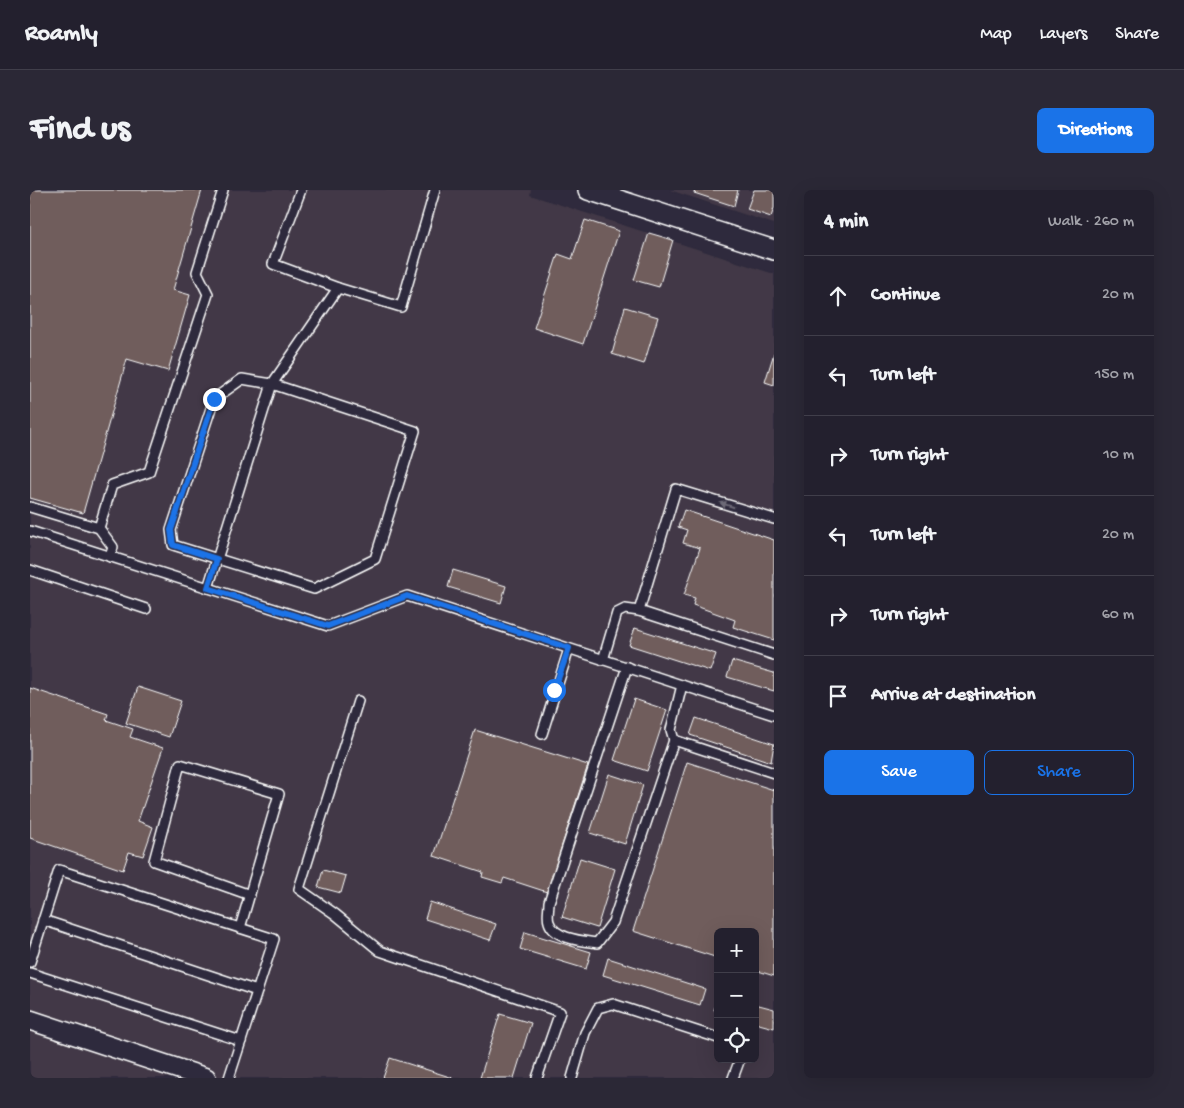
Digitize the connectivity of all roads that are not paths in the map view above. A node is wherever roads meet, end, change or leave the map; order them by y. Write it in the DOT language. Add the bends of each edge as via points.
graph roads {
  1 [pos="223,190"];
  2 [pos="301,190"];
  3 [pos="436,190"];
  4 [pos="588,190"];
  5 [pos="774,250"];
  6 [pos="338,288"];
  7 [pos="272,384"];
  8 [pos="30,507"];
  9 [pos="774,519"];
  10 [pos="98,528"];
  11 [pos="30,532"];
  12 [pos="110,557"];
  13 [pos="217,559"];
  14 [pos="30,570"];
  15 [pos="208,588"];
  16 [pos="146,609"];
  17 [pos="639,611"];
  18 [pos="569,648"];
  19 [pos="774,655"];
  20 [pos="603,660"];
  21 [pos="627,667"];
  22 [pos="682,685"];
  23 [pos="358,701"];
  24 [pos="774,715"];
  25 [pos="542,734"];
  26 [pos="674,740"];
  27 [pos="774,773"];
  28 [pos="250,895"];
  29 [pos="43,920"];
  30 [pos="240,928"];
  31 [pos="30,962"];
  32 [pos="30,973"];
  33 [pos="257,991"];
  34 [pos="30,1020"];
  35 [pos="714,1037"];
  36 [pos="241,1041"];
  37 [pos="739,1063"];
  38 [pos="206,1078"];
  39 [pos="230,1078"];
  40 [pos="537,1078"];
  41 [pos="572,1078"];
  42 [pos="734,1078"];
  1 -- 10 [label="lane" via="198,272 208,294 149,472 112,486"];
  2 -- 6 [label="lane" via="274,264"];
  3 -- 6 [label="lane" via="401,307"];
  4 -- 5 [label="street"];
  6 -- 7 [label="lane"];
  7 -- 13 [label="lane"];
  7 -- 13 [label="lane" via="242,379 214,399 171,530 173,545"];
  7 -- 13 [label="lane" via="416,430 375,559 314,589"];
  8 -- 10 [label="lane"];
  9 -- 17 [label="lane, one-way" via="676,489"];
  10 -- 12 [label="lane" via="113,547"];
  11 -- 12 [label="lane"];
  12 -- 15 [label="lane"];
  13 -- 15 [label="lane"];
  14 -- 16 [label="lane"];
  15 -- 18 [label="lane" via="328,626 407,596"];
  17 -- 19 [label="lane"];
  17 -- 20 [label="lane" via="616,613"];
  18 -- 20 [label="lane"];
  18 -- 25 [label="lane"];
  20 -- 21 [label="lane"];
  21 -- 22 [label="lane"];
  21 -- 26 [label="lane" via="549,902 549,922 556,932 597,943 607,933"];
  22 -- 24 [label="lane"];
  22 -- 26 [label="lane" via="670,730"];
  23 -- 40 [label="lane" via="299,889 380,951 560,1012"];
  26 -- 27 [label="lane"];
  28 -- 28 [label="lane" via="279,794 180,764 154,861"];
  28 -- 30 [label="lane"];
  29 -- 30 [label="lane" via="59,870"];
  29 -- 31 [label="lane"];
  29 -- 33 [label="lane"];
  30 -- 33 [label="lane" via="274,939"];
  32 -- 36 [label="lane"];
  33 -- 36 [label="lane"];
  34 -- 38 [label="street"];
  35 -- 41 [label="lane" via="613,1004 598,1008 585,1034"];
  36 -- 39 [label="lane"];
  37 -- 42 [label="lane"];
}
